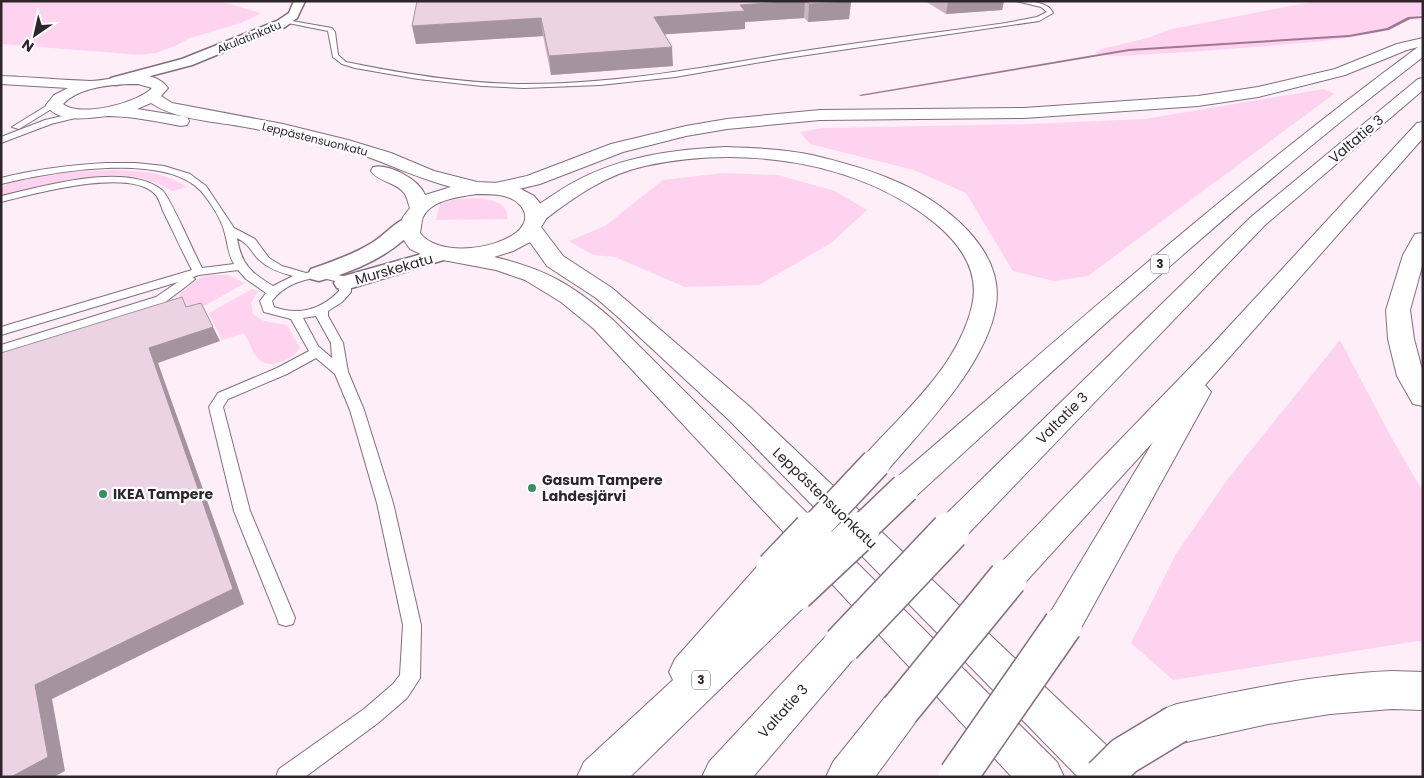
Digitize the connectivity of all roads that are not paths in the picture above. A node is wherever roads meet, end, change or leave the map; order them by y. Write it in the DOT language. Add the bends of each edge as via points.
graph roads {
  1 [pos="300,1"];
  2 [pos="1019,1"];
  3 [pos="286,22"];
  4 [pos="1423,42"];
  5 [pos="1423,50"];
  6 [pos="187,62"];
  7 [pos="6,81"];
  8 [pos="108,82"];
  9 [pos="1423,82"];
  10 [pos="155,91"];
  11 [pos="57,101"];
  12 [pos="108,111"];
  13 [pos="80,114"];
  14 [pos="1423,127"];
  15 [pos="1,136"];
  16 [pos="1,140"];
  17 [pos="1,181"];
  18 [pos="477,188"];
  19 [pos="498,188"];
  20 [pos="1,199"];
  21 [pos="414,215"];
  22 [pos="534,223"];
  23 [pos="230,230"];
  24 [pos="1423,239"];
  25 [pos="451,255"];
  26 [pos="240,266"];
  27 [pos="198,272"];
  28 [pos="312,275"];
  29 [pos="344,283"];
  30 [pos="272,291"];
  31 [pos="322,310"];
  32 [pos="296,316"];
  33 [pos="1,331"];
  34 [pos="1,349"];
  35 [pos="317,352"];
  36 [pos="1220,352"];
  37 [pos="341,372"];
  38 [pos="1423,397"];
  39 [pos="785,581"];
  40 [pos="286,618"];
  41 [pos="412,625"];
  42 [pos="1423,691"];
  43 [pos="603,773"];
  44 [pos="958,776"];
  45 [pos="287,777"];
  46 [pos="724,777"];
  47 [pos="848,777"];
  48 [pos="1042,777"];
  49 [pos="1103,777"];
  50 [pos="1109,777"];
  1 -- 3 [label="street, Akulatinkatu" via="295,14"];
  2 -- 3 [label="lane" via="1043,6 1050,13 1039,18 932,37 699,71 539,86 431,78 355,66 335,56 330,29"];
  3 -- 6 [label="street, Akulatinkatu"];
  4 -- 19 [label="main road" via="1340,72 1258,92 1198,101 1024,113 820,116 727,124 617,148 533,180"];
  5 -- 39 [label="main road, 3, bridge" via="1211,219 905,488"];
  6 -- 8 [label="street, Akulatinkatu"];
  6 -- 10 [label="street, Akulatinkatu"];
  7 -- 8 [label="main road"];
  7 -- 11 [label="main road" via="44,90"];
  8 -- 10 [label="main road, Leppästensuonkatu" via="143,80"];
  8 -- 11 [label="main road" via="77,90"];
  9 -- 46 [label="main road, Valtatie 3, bridge" via="1258,221 952,529"];
  10 -- 12 [label="main road" via="134,105"];
  10 -- 18 [label="main road, Leppästensuonkatu" via="166,106 179,110 348,145 426,175"];
  11 -- 13 [label="main road" via="60,111"];
  11 -- 15 [label="lane"];
  12 -- 13 [label="main road"];
  12 -- 21 [label="main road, Leppästensuonkatu" via="153,116 290,142 364,164 414,191"];
  13 -- 16 [label="lane"];
  14 -- 36 [label="main road"];
  17 -- 23 [label="lane" via="58,168 139,166 169,170 188,176 203,187"];
  18 -- 19 [label="main road"];
  18 -- 21 [label="main road" via="432,199"];
  19 -- 22 [label="main road, Leppästensuonkatu" via="534,207"];
  20 -- 27 [label="lane" via="96,180 130,181 152,187 159,192"];
  21 -- 25 [label="main road, Leppästensuonkatu" via="408,234 414,242 429,250"];
  21 -- 28 [label="street, Murskekatu" via="399,234 368,255"];
  22 -- 25 [label="main road" via="519,240 502,248"];
  22 -- 39 [label="main road, bridge" via="579,186 611,170 647,160 699,154 774,156 825,164 877,179 945,219 975,254 984,288 984,304 964,355"];
  22 -- 50 [label="main road, Leppästensuonkatu" via="555,260 627,312 740,414"];
  23 -- 26 [label="lane" via="232,248"];
  23 -- 28 [label="lane" via="251,241 265,260 278,268"];
  24 -- 38 [label="main road" via="1414,255 1398,310 1410,376"];
  25 -- 29 [label="street, Murskekatu"];
  25 -- 48 [label="main road" via="533,275 578,302 603,324"];
  26 -- 27 [label="lane"];
  26 -- 30 [label="lane"];
  27 -- 33 [label="lane"];
  27 -- 34 [label="lane" via="160,300"];
  28 -- 29 [label="lane" via="339,278"];
  28 -- 30 [label="lane" via="287,282"];
  29 -- 31 [label="lane" via="345,292 337,302"];
  30 -- 32 [label="lane" via="266,301 268,310"];
  31 -- 32 [label="lane"];
  31 -- 37 [label="lane" via="337,343"];
  32 -- 35 [label="lane"];
  35 -- 37 [label="lane"];
  35 -- 40 [label="lane" via="282,372 223,396 216,408 242,511"];
  36 -- 44 [label="main road, bridge" via="1063,625"];
  36 -- 47 [label="main road, bridge" via="1008,578"];
  37 -- 41 [label="lane" via="357,410 385,503"];
  39 -- 43 [label="main road, 3"];
  41 -- 45 [label="lane" via="410,678 400,691"];
  42 -- 49 [label="main road, bridge" via="1394,689 1288,700 1177,724 1124,756"];
}
